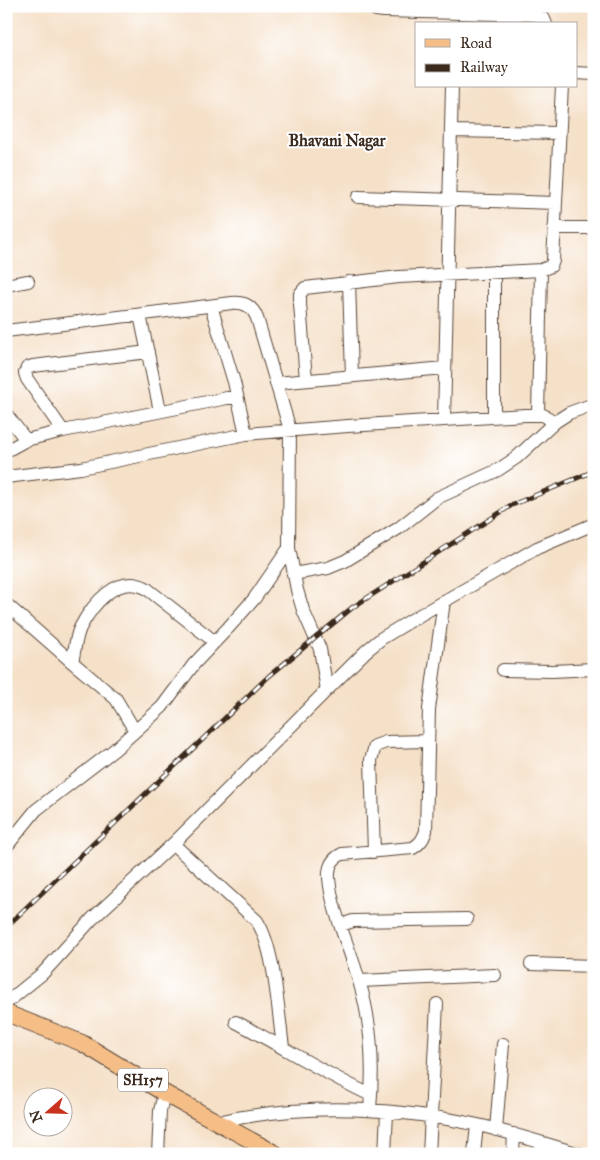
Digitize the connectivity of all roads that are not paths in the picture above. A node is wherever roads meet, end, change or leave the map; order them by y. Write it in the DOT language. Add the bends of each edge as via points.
graph roads {
  1 [pos="372,6"];
  2 [pos="455,14"];
  3 [pos="545,22"];
  4 [pos="578,73"];
  5 [pos="594,74"];
  6 [pos="452,88"];
  7 [pos="562,88"];
  8 [pos="451,131"];
  9 [pos="559,134"];
  10 [pos="358,197"];
  11 [pos="449,200"];
  12 [pos="556,203"];
  13 [pos="554,228"];
  14 [pos="594,228"];
  15 [pos="541,270"];
  16 [pos="494,272"];
  17 [pos="447,274"];
  18 [pos="28,280"];
  19 [pos="349,282"];
  20 [pos="6,285"];
  21 [pos="211,306"];
  22 [pos="140,315"];
  23 [pos="6,331"];
  24 [pos="148,352"];
  25 [pos="445,368"];
  26 [pos="352,376"];
  27 [pos="306,380"];
  28 [pos="276,383"];
  29 [pos="237,396"];
  30 [pos="594,404"];
  31 [pos="160,411"];
  32 [pos="6,414"];
  33 [pos="538,415"];
  34 [pos="494,417"];
  35 [pos="444,420"];
  36 [pos="555,422"];
  37 [pos="62,430"];
  38 [pos="290,430"];
  39 [pos="246,434"];
  40 [pos="26,440"];
  41 [pos="6,451"];
  42 [pos="7,476"];
  43 [pos="594,524"];
  44 [pos="289,548"];
  45 [pos="293,574"];
  46 [pos="444,602"];
  47 [pos="6,604"];
  48 [pos="215,642"];
  49 [pos="72,662"];
  50 [pos="594,669"];
  51 [pos="503,670"];
  52 [pos="327,690"];
  53 [pos="135,731"];
  54 [pos="428,740"];
  55 [pos="173,844"];
  56 [pos="6,847"];
  57 [pos="374,852"];
  58 [pos="467,919"];
  59 [pos="341,925"];
  60 [pos="531,964"];
  61 [pos="594,966"];
  62 [pos="495,975"];
  63 [pos="360,981"];
  64 [pos="6,1003"];
  65 [pos="436,1004"];
  66 [pos="6,1013"];
  67 [pos="236,1022"];
  68 [pos="502,1044"];
  69 [pos="283,1047"];
  70 [pos="164,1093"];
  71 [pos="371,1096"];
  72 [pos="370,1109"];
  73 [pos="387,1112"];
  74 [pos="431,1118"];
  75 [pos="218,1122"];
  76 [pos="477,1125"];
  77 [pos="496,1130"];
  78 [pos="514,1134"];
  79 [pos="272,1153"];
  80 [pos="158,1154"];
  81 [pos="384,1154"];
  82 [pos="430,1154"];
  83 [pos="474,1154"];
  84 [pos="513,1154"];
  85 [pos="580,1154"];
  1 -- 2 [label="street" via="384,11"];
  2 -- 3 [label="street" via="536,15"];
  4 -- 5 [label="street"];
  6 -- 8 [label="street"];
  7 -- 9 [label="street"];
  8 -- 9 [label="street"];
  8 -- 11 [label="street"];
  9 -- 12 [label="street"];
  10 -- 11 [label="street"];
  11 -- 12 [label="street"];
  11 -- 17 [label="street"];
  12 -- 13 [label="street"];
  13 -- 14 [label="street"];
  13 -- 15 [label="street" via="553,261 548,268"];
  15 -- 16 [label="street"];
  15 -- 33 [label="street"];
  16 -- 17 [label="street"];
  16 -- 34 [label="street"];
  17 -- 19 [label="street"];
  17 -- 25 [label="street"];
  18 -- 20 [label="street"];
  19 -- 26 [label="street"];
  19 -- 27 [label="street" via="309,287 300,294"];
  21 -- 22 [label="street"];
  21 -- 28 [label="street" via="239,302 251,307"];
  21 -- 29 [label="street"];
  22 -- 23 [label="street"];
  22 -- 24 [label="street"];
  24 -- 31 [label="street"];
  24 -- 37 [label="street" via="27,368 27,378"];
  25 -- 26 [label="street"];
  25 -- 35 [label="street"];
  26 -- 27 [label="street"];
  27 -- 28 [label="street"];
  28 -- 38 [label="street"];
  29 -- 31 [label="street"];
  29 -- 39 [label="street"];
  30 -- 36 [label="street"];
  31 -- 37 [label="street"];
  32 -- 40 [label="street"];
  33 -- 34 [label="street"];
  33 -- 36 [label="street"];
  34 -- 35 [label="street"];
  35 -- 38 [label="street"];
  36 -- 45 [label="street" via="498,470 437,498 399,528 357,554 328,568"];
  37 -- 40 [label="street"];
  38 -- 39 [label="street"];
  38 -- 44 [label="street"];
  39 -- 42 [label="street" via="81,468"];
  40 -- 41 [label="street"];
  43 -- 46 [label="street" via="537,548"];
  44 -- 45 [label="street"];
  44 -- 48 [label="street" via="254,598"];
  45 -- 52 [label="street" via="303,610 318,642"];
  46 -- 52 [label="street" via="382,638"];
  46 -- 54 [label="street" via="429,709"];
  47 -- 49 [label="street"];
  48 -- 49 [label="street" via="146,588 139,584 125,584 111,589 92,610 76,639"];
  48 -- 53 [label="street" via="162,707"];
  49 -- 53 [label="street" via="116,698"];
  50 -- 51 [label="street" via="552,672"];
  52 -- 55 [label="street"];
  53 -- 56 [label="street" via="36,810"];
  54 -- 57 [label="street" via="424,838 413,848"];
  54 -- 57 [label="street" via="386,742 375,746 370,760"];
  55 -- 64 [label="street" via="92,919 43,973"];
  55 -- 69 [label="street" via="262,929 272,965"];
  57 -- 59 [label="street" via="342,854 330,863 329,877"];
  58 -- 59 [label="street" via="353,921"];
  59 -- 63 [label="street"];
  60 -- 61 [label="street"];
  62 -- 63 [label="street"];
  63 -- 71 [label="street" via="371,1041"];
  65 -- 74 [label="street"];
  66 -- 70 [label="main road, SH157" via="82,1043"];
  67 -- 69 [label="street"];
  68 -- 77 [label="street"];
  69 -- 71 [label="street"];
  70 -- 75 [label="main road, SH157"];
  70 -- 80 [label="street"];
  71 -- 72 [label="street"];
  72 -- 73 [label="street"];
  72 -- 75 [label="street" via="255,1115"];
  73 -- 74 [label="street"];
  73 -- 81 [label="street"];
  74 -- 76 [label="street"];
  74 -- 82 [label="street"];
  75 -- 79 [label="main road, SH157"];
  76 -- 77 [label="street"];
  76 -- 83 [label="street"];
  77 -- 78 [label="street"];
  78 -- 84 [label="street"];
  78 -- 85 [label="street"];
}
